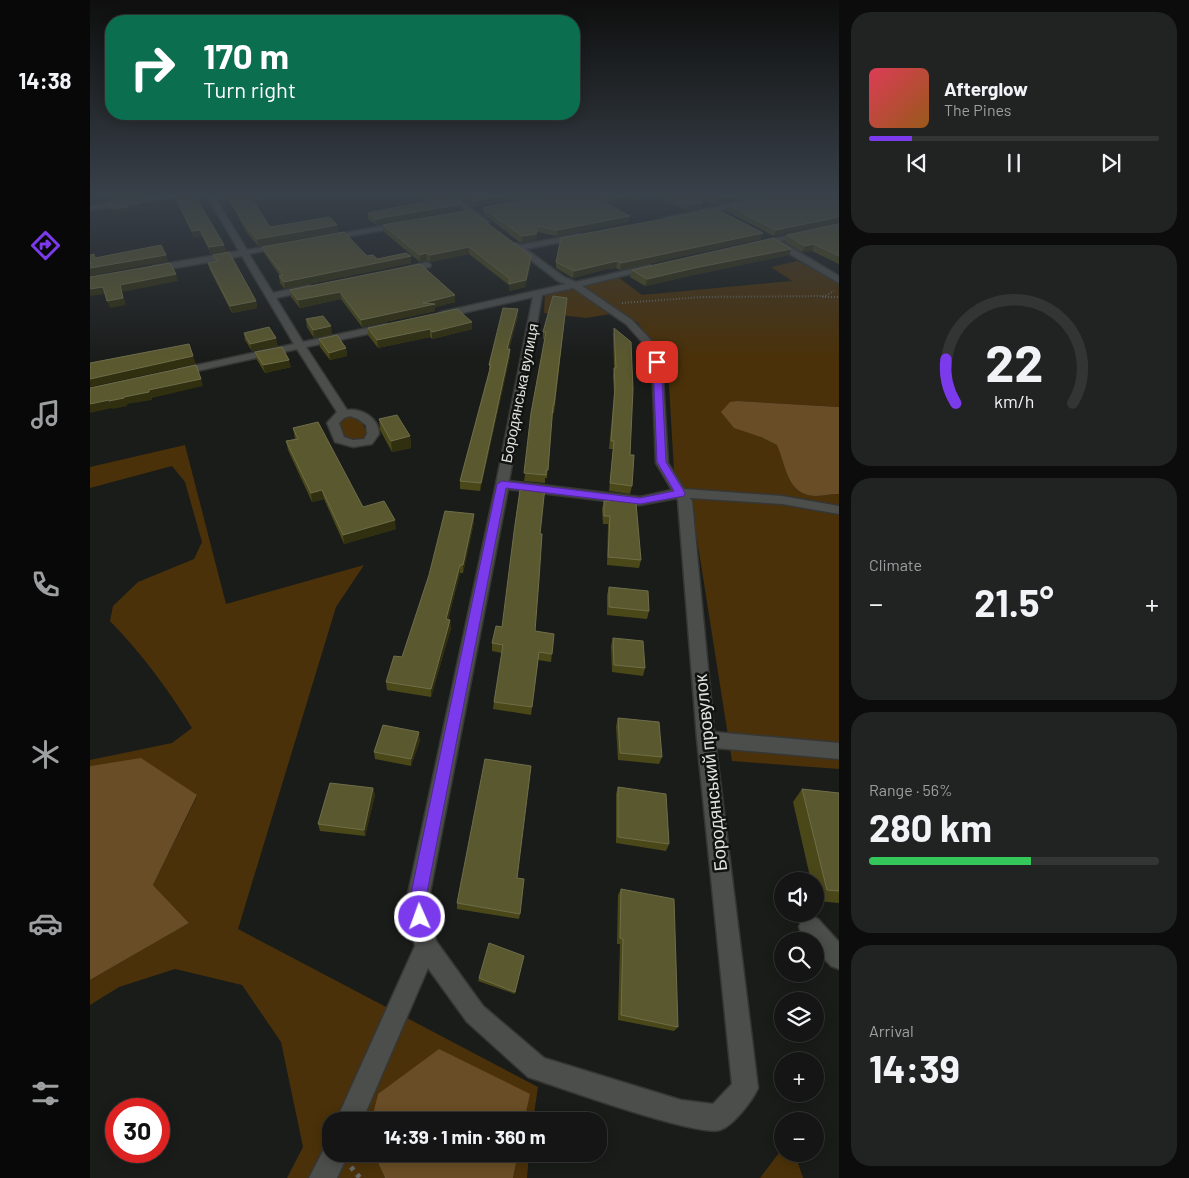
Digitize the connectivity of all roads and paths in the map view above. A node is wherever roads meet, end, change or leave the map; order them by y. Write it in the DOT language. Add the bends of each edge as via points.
graph roads {
  1 [pos="243,249"];
  2 [pos="267,249"];
  3 [pos="520,249"];
  4 [pos="787,249"];
  5 [pos="245,253"];
  6 [pos="427,265"];
  7 [pos="656,266"];
  8 [pos="148,270"];
  9 [pos="388,272"];
  10 [pos="839,280"];
  11 [pos="575,285"];
  12 [pos="320,286"];
  13 [pos="837,289"];
  14 [pos="538,294"];
  15 [pos="271,296"];
  16 [pos="803,297"];
  17 [pos="839,297"];
  18 [pos="604,305"];
  19 [pos="433,317"];
  20 [pos="395,325"];
  21 [pos="303,350"];
  22 [pos="166,375"];
  23 [pos="344,414"];
  24 [pos="502,484"];
  25 [pos="680,493"];
  26 [pos="839,510"];
  27 [pos="706,739"];
  28 [pos="839,751"];
  29 [pos="810,927"];
  30 [pos="426,946"];
  31 [pos="839,958"];
  32 [pos="537,1068"];
  33 [pos="353,1112"];
  34 [pos="331,1162"];
  35 [pos="322,1178"];
  1 -- 5 [label="street"];
  2 -- 5 [label="street"];
  3 -- 11 [label="street, Бородянський провулок" via="561,279"];
  4 -- 10 [label="street"];
  5 -- 8 [label="street"];
  5 -- 15 [label="street"];
  6 -- 9 [label="street"];
  7 -- 11 [label="street"];
  11 -- 14 [label="street"];
  11 -- 18 [label="street, Бородянський провулок"];
  12 -- 15 [label="street"];
  13 -- 16 [label="path" via="825,296"];
  14 -- 19 [label="street"];
  14 -- 24 [label="street, Бородянська вулиця"];
  15 -- 21 [label="street"];
  16 -- 17 [label="path"];
  16 -- 18 [label="path" via="702,297"];
  18 -- 25 [label="street, Бородянський провулок" via="629,322 646,341 657,362 662,462"];
  20 -- 21 [label="street"];
  21 -- 22 [label="street"];
  21 -- 23 [label="street"];
  24 -- 25 [label="street" via="640,501"];
  24 -- 30 [label="street, Бородянська вулиця" via="417,903"];
  25 -- 26 [label="street" via="782,500"];
  25 -- 27 [label="street, Бородянський провулок" via="685,501"];
  27 -- 28 [label="street"];
  27 -- 32 [label="street, Бородянський провулок" via="745,1088 718,1118 680,1113"];
  29 -- 31 [label="street"];
  30 -- 32 [label="street, Бородянська вулиця" via="475,1014"];
  30 -- 33 [label="street"];
  34 -- 35 [label="street"];
}
